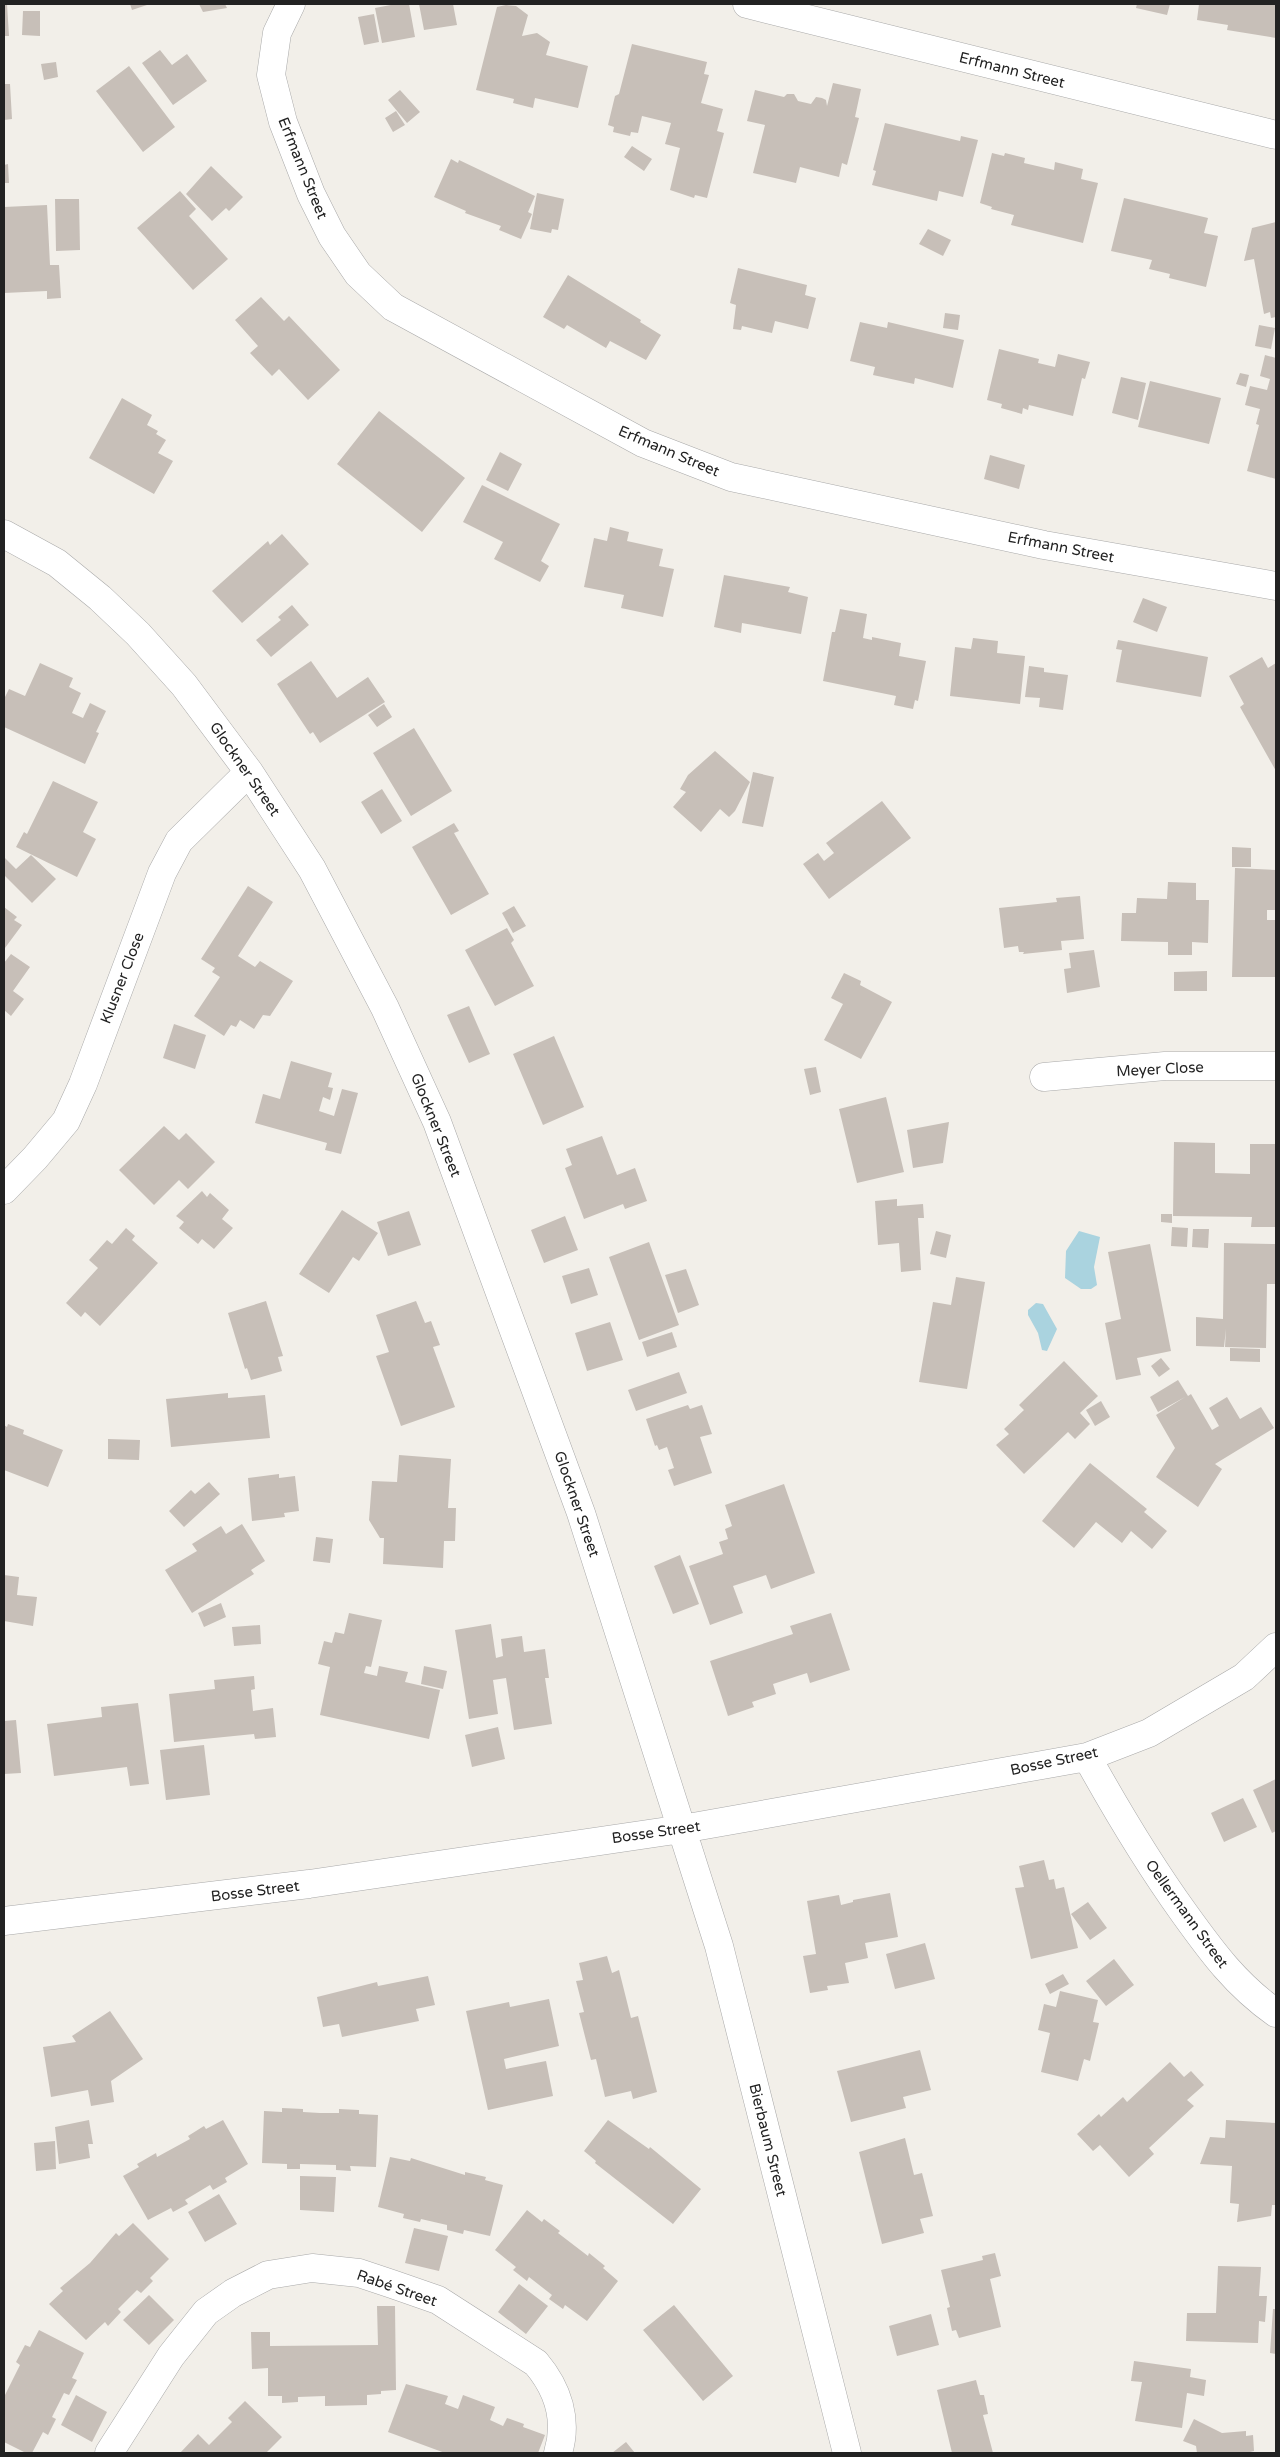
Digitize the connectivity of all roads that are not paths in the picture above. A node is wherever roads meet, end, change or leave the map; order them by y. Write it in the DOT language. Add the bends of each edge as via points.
graph roads {
  1 [pos="291,4"];
  2 [pos="747,4"];
  3 [pos="1276,135"];
  4 [pos="4,534"];
  5 [pos="1276,586"];
  6 [pos="249,772"];
  7 [pos="1276,1066"];
  8 [pos="1044,1077"];
  9 [pos="4,1190"];
  10 [pos="1276,1647"];
  11 [pos="1086,1757"];
  12 [pos="682,1829"];
  13 [pos="4,1921"];
  14 [pos="1276,2013"];
  15 [pos="109,2453"];
  16 [pos="558,2453"];
  17 [pos="847,2453"];
  1 -- 5 [label="street, Erfmann Street" via="277,33 272,75 284,122 311,194 332,236 358,274 393,307 643,443 731,478 1044,545"];
  2 -- 3 [label="street, Erfmann Street"];
  4 -- 6 [label="street, Glockner Street" via="57,563 138,634 184,685"];
  6 -- 9 [label="street, Klusner Close" via="179,841 162,873 66,1121"];
  6 -- 12 [label="street, Glockner Street" via="312,869 385,1008 437,1122 581,1514"];
  7 -- 8 [label="street, Meyer Close" via="1165,1066"];
  10 -- 11 [label="street, Bosse Street" via="1244,1678 1149,1733"];
  11 -- 12 [label="street, Bosse Street"];
  11 -- 14 [label="street, Oellermann Street" via="1126,1829 1223,1967"];
  12 -- 13 [label="street, Bosse Street" via="309,1884"];
  12 -- 17 [label="street, Bierbaum Street" via="719,1946"];
  15 -- 16 [label="street, Rabé Street" via="171,2356 206,2312 268,2275 312,2268 359,2274 438,2300 536,2363 548,2377 560,2405 563,2436"];
}
